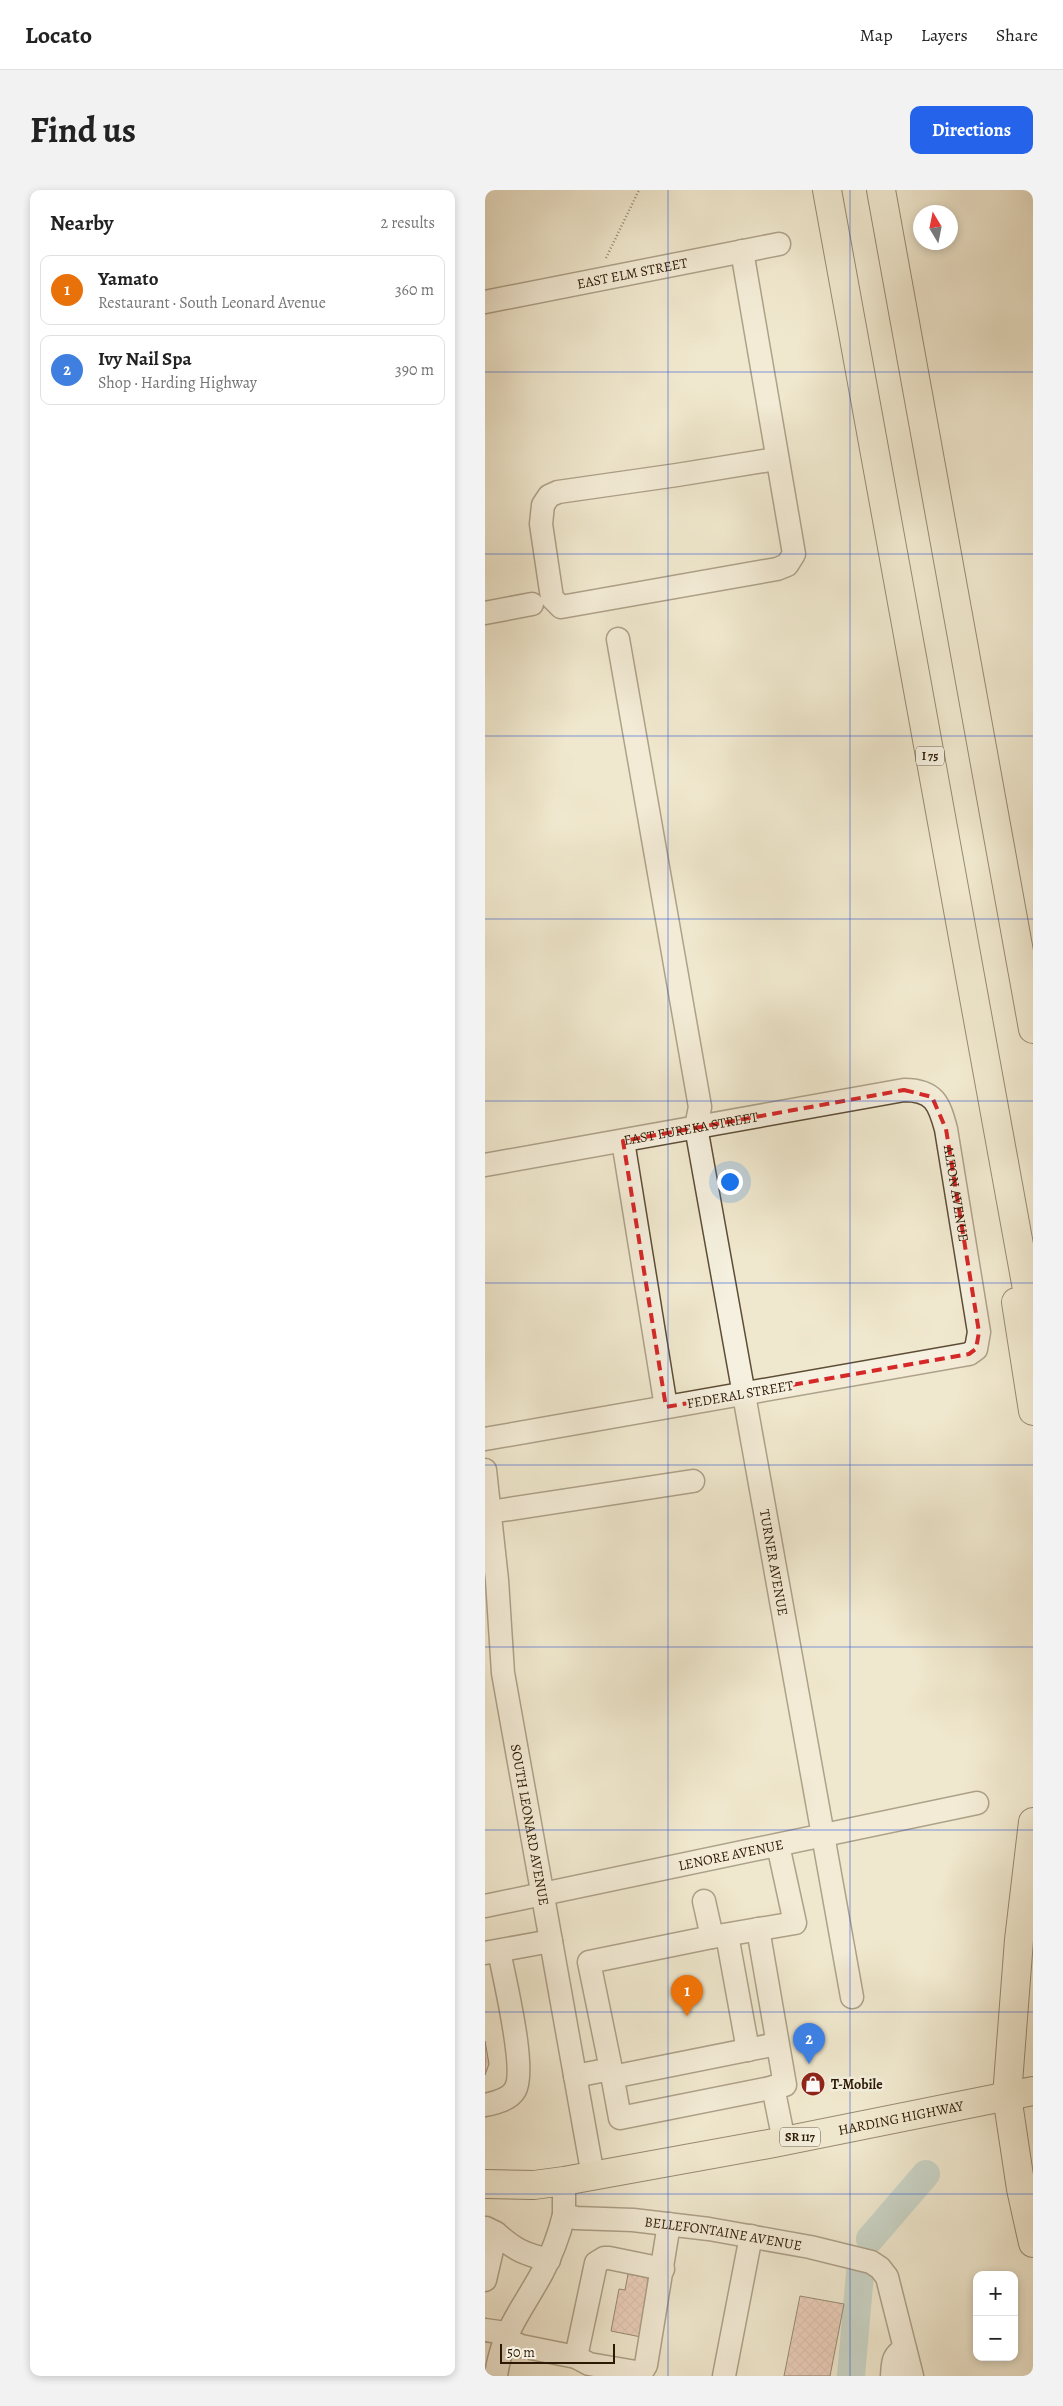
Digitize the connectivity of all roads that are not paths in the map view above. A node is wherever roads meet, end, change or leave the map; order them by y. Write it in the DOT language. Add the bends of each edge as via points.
graph roads {
  1 [pos="827,190"];
  2 [pos="881,190"];
  3 [pos="779,244"];
  4 [pos="742,251"];
  5 [pos="485,302"];
  6 [pos="776,458"];
  7 [pos="930,463"];
  8 [pos="532,604"];
  9 [pos="485,613"];
  10 [pos="618,639"];
  11 [pos="1033,951"];
  12 [pos="971,985"];
  13 [pos="1033,1029"];
  14 [pos="895,1092"];
  15 [pos="696,1127"];
  16 [pos="623,1141"];
  17 [pos="485,1165"];
  18 [pos="1033,1322"];
  19 [pos="979,1332"];
  20 [pos="744,1393"];
  21 [pos="667,1407"];
  22 [pos="1033,1411"];
  23 [pos="485,1439"];
  24 [pos="485,1470"];
  25 [pos="693,1482"];
  26 [pos="490,1512"];
  27 [pos="977,1804"];
  28 [pos="1033,1822"];
  29 [pos="823,1836"];
  30 [pos="778,1845"];
  31 [pos="541,1894"];
  32 [pos="704,1901"];
  33 [pos="485,1906"];
  34 [pos="758,1930"];
  35 [pos="719,1936"];
  36 [pos="551,1941"];
  37 [pos="492,1952"];
  38 [pos="591,1970"];
  39 [pos="557,1976"];
  40 [pos="852,1997"];
  41 [pos="777,2044"];
  42 [pos="748,2050"];
  43 [pos="612,2073"];
  44 [pos="575,2076"];
  45 [pos="773,2087"];
  46 [pos="1033,2091"];
  47 [pos="1007,2096"];
  48 [pos="485,2105"];
  49 [pos="784,2141"];
  50 [pos="593,2176"];
  51 [pos="564,2181"];
  52 [pos="485,2184"];
  53 [pos="485,2198"];
  54 [pos="564,2215"];
  55 [pos="669,2224"];
  56 [pos="490,2230"];
  57 [pos="751,2236"];
  58 [pos="1033,2243"];
  59 [pos="549,2260"];
  60 [pos="663,2269"];
  61 [pos="485,2280"];
  62 [pos="496,2332"];
  63 [pos="905,2349"];
  64 [pos="576,2357"];
  65 [pos="496,2376"];
  66 [pos="724,2376"];
  67 [pos="892,2376"];
  68 [pos="912,2376"];
  1 -- 12 [label="main road, I 75"];
  2 -- 7 [label="main road"];
  3 -- 4 [label="street, EAST ELM STREET"];
  4 -- 5 [label="street, EAST ELM STREET"];
  4 -- 6 [label="street"];
  6 -- 6 [label="street" via="794,554 787,565 561,607 552,598 541,524 543,505 549,496"];
  7 -- 11 [label="main road" via="937,472"];
  7 -- 13 [label="main road"];
  8 -- 9 [label="street"];
  10 -- 15 [label="street, TURNER AVENUE" via="700,1107"];
  12 -- 18 [label="main road, I 75"];
  12 -- 22 [label="main road" via="968,994 973,1059"];
  14 -- 15 [label="street, EAST EUREKA STREET"];
  14 -- 19 [label="street, ALTON AVENUE" via="923,1092 933,1097 941,1111"];
  15 -- 16 [label="street, EAST EUREKA STREET"];
  15 -- 20 [label="street, TURNER AVENUE"];
  16 -- 17 [label="street, EAST EUREKA STREET"];
  16 -- 21 [label="street"];
  19 -- 20 [label="street, FEDERAL STREET" via="976,1349 969,1354"];
  20 -- 21 [label="street, FEDERAL STREET"];
  20 -- 29 [label="street, TURNER AVENUE"];
  21 -- 23 [label="street, FEDERAL STREET"];
  24 -- 26 [label="street, SOUTH LEONARD AVENUE"];
  25 -- 26 [label="street"];
  26 -- 31 [label="street, SOUTH LEONARD AVENUE" via="503,1673"];
  27 -- 29 [label="street, LENORE AVENUE"];
  28 -- 47 [label="main road" via="1019,1940"];
  29 -- 30 [label="street, LENORE AVENUE"];
  29 -- 40 [label="street, TURNER AVENUE"];
  30 -- 31 [label="street, LENORE AVENUE"];
  30 -- 34 [label="street" via="795,1923"];
  31 -- 33 [label="street, LENORE AVENUE"];
  31 -- 36 [label="street, SOUTH LEONARD AVENUE"];
  32 -- 35 [label="street"];
  34 -- 35 [label="street"];
  34 -- 41 [label="street"];
  35 -- 38 [label="street" via="589,1962"];
  35 -- 42 [label="street"];
  36 -- 37 [label="street"];
  36 -- 39 [label="street, SOUTH LEONARD AVENUE"];
  37 -- 48 [label="street" via="518,2057 519,2076 511,2095"];
  38 -- 39 [label="street"];
  38 -- 43 [label="street"];
  39 -- 44 [label="street, SOUTH LEONARD AVENUE"];
  41 -- 42 [label="street"];
  41 -- 45 [label="street" via="785,2085"];
  42 -- 43 [label="street"];
  43 -- 44 [label="street"];
  43 -- 45 [label="street" via="620,2118"];
  44 -- 50 [label="street, SOUTH LEONARD AVENUE"];
  45 -- 49 [label="street"];
  46 -- 47 [label="main road, HARDING HIGHWAY / SR 117"];
  47 -- 49 [label="main road, HARDING HIGHWAY / SR 117"];
  47 -- 58 [label="main road"];
  49 -- 50 [label="main road, HARDING HIGHWAY / SR 117"];
  50 -- 51 [label="main road, HARDING HIGHWAY / SR 117"];
  51 -- 52 [label="main road, SR 117" via="534,2186"];
  51 -- 53 [label="street"];
  51 -- 54 [label="street"];
  54 -- 55 [label="street, BELLEFONTAINE AVENUE"];
  54 -- 59 [label="street"];
  55 -- 57 [label="street, BELLEFONTAINE AVENUE"];
  55 -- 60 [label="street"];
  56 -- 59 [label="street" via="517,2250"];
  56 -- 61 [label="street"];
  57 -- 63 [label="street, BELLEFONTAINE AVENUE" via="849,2256 880,2268 887,2277"];
  57 -- 66 [label="street"];
  59 -- 62 [label="street"];
  60 -- 64 [label="street" via="609,2258 596,2263"];
  60 -- 64 [label="street" via="645,2368 635,2372 589,2364"];
  62 -- 64 [label="street" via="521,2346"];
  62 -- 65 [label="street" via="499,2354"];
  63 -- 67 [label="street" via="894,2358"];
  63 -- 68 [label="street, BELLEFONTAINE AVENUE"];
}
